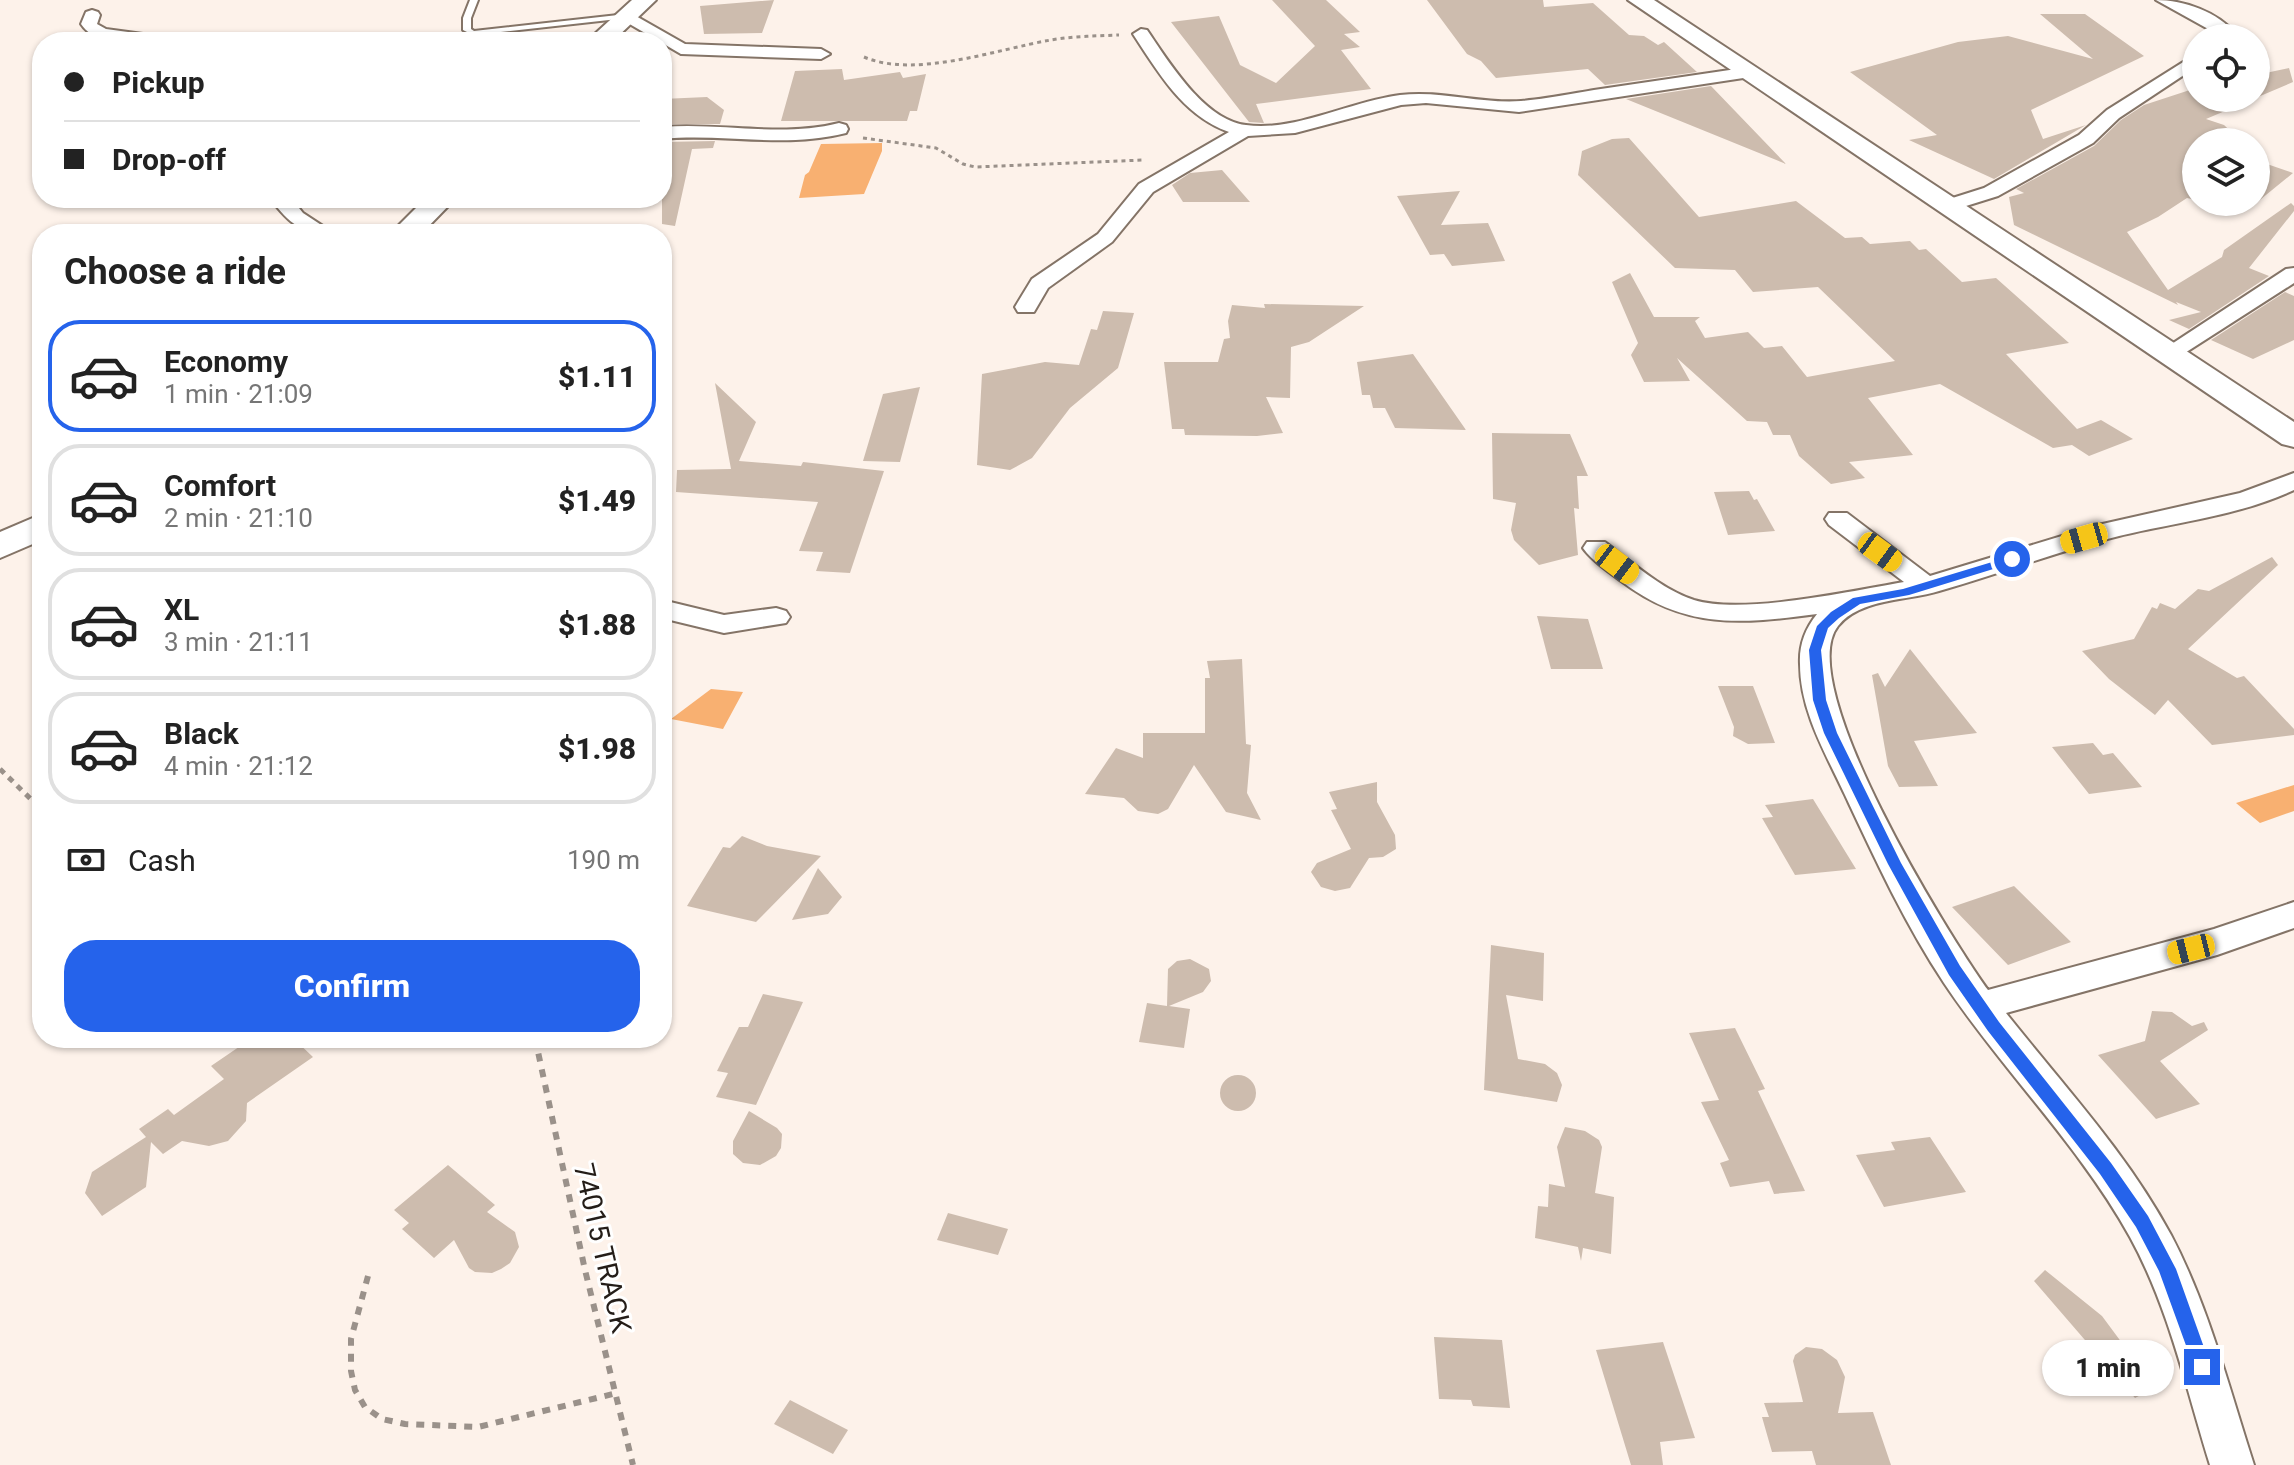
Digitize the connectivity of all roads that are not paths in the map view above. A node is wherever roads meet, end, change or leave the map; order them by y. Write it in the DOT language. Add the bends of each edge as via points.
graph roads {
  1 [pos="474,0"];
  2 [pos="645,0"];
  3 [pos="1642,0"];
  4 [pos="2164,0"];
  5 [pos="92,15"];
  6 [pos="627,16"];
  7 [pos="2215,24"];
  8 [pos="98,32"];
  9 [pos="471,32"];
  10 [pos="482,32"];
  11 [pos="609,32"];
  12 [pos="653,32"];
  13 [pos="1141,34"];
  14 [pos="672,44"];
  15 [pos="821,54"];
  16 [pos="2182,68"];
  17 [pos="1750,72"];
  18 [pos="835,131"];
  19 [pos="1244,131"];
  20 [pos="672,132"];
  21 [pos="1950,205"];
  22 [pos="288,208"];
  23 [pos="431,208"];
  24 [pos="308,224"];
  25 [pos="415,224"];
  26 [pos="2294,274"];
  27 [pos="1026,307"];
  28 [pos="2169,353"];
  29 [pos="2294,437"];
  30 [pos="2294,481"];
  31 [pos="1838,519"];
  32 [pos="32,530"];
  33 [pos="0,547"];
  34 [pos="1596,548"];
  35 [pos="1926,586"];
  36 [pos="1857,601"];
  37 [pos="672,611"];
  38 [pos="776,617"];
  39 [pos="2294,915"];
  40 [pos="1980,1007"];
  41 [pos="2232,1465"];
  1 -- 9 [label="lane" via="466,26"];
  2 -- 6 [label="street"];
  3 -- 17 [label="street"];
  4 -- 7 [label="street"];
  5 -- 8 [label="street" via="89,24"];
  6 -- 10 [label="lane"];
  6 -- 11 [label="street"];
  6 -- 12 [label="street"];
  13 -- 19 [label="street" via="1200,111 1223,126"];
  14 -- 15 [label="street" via="681,49"];
  16 -- 21 [label="street" via="2113,114 2086,139 1998,189"];
  17 -- 19 [label="street" via="1519,107 1401,100 1295,127"];
  17 -- 21 [label="street"];
  18 -- 20 [label="street" via="770,137 701,129"];
  19 -- 27 [label="street" via="1146,188 1105,238 1040,284"];
  21 -- 28 [label="street"];
  22 -- 24 [label="street"];
  23 -- 25 [label="street"];
  26 -- 28 [label="street"];
  28 -- 29 [label="street"];
  30 -- 35 [label="street"];
  31 -- 35 [label="street"];
  32 -- 33 [label="street"];
  34 -- 36 [label="street" via="1670,601 1710,612"];
  35 -- 36 [label="street"];
  36 -- 40 [label="street" via="1823,626 1815,650 1819,700 1895,864"];
  37 -- 38 [label="street" via="724,624"];
  39 -- 40 [label="street" via="2217,942"];
  40 -- 41 [label="street" via="2142,1221 2167,1269"];
}
